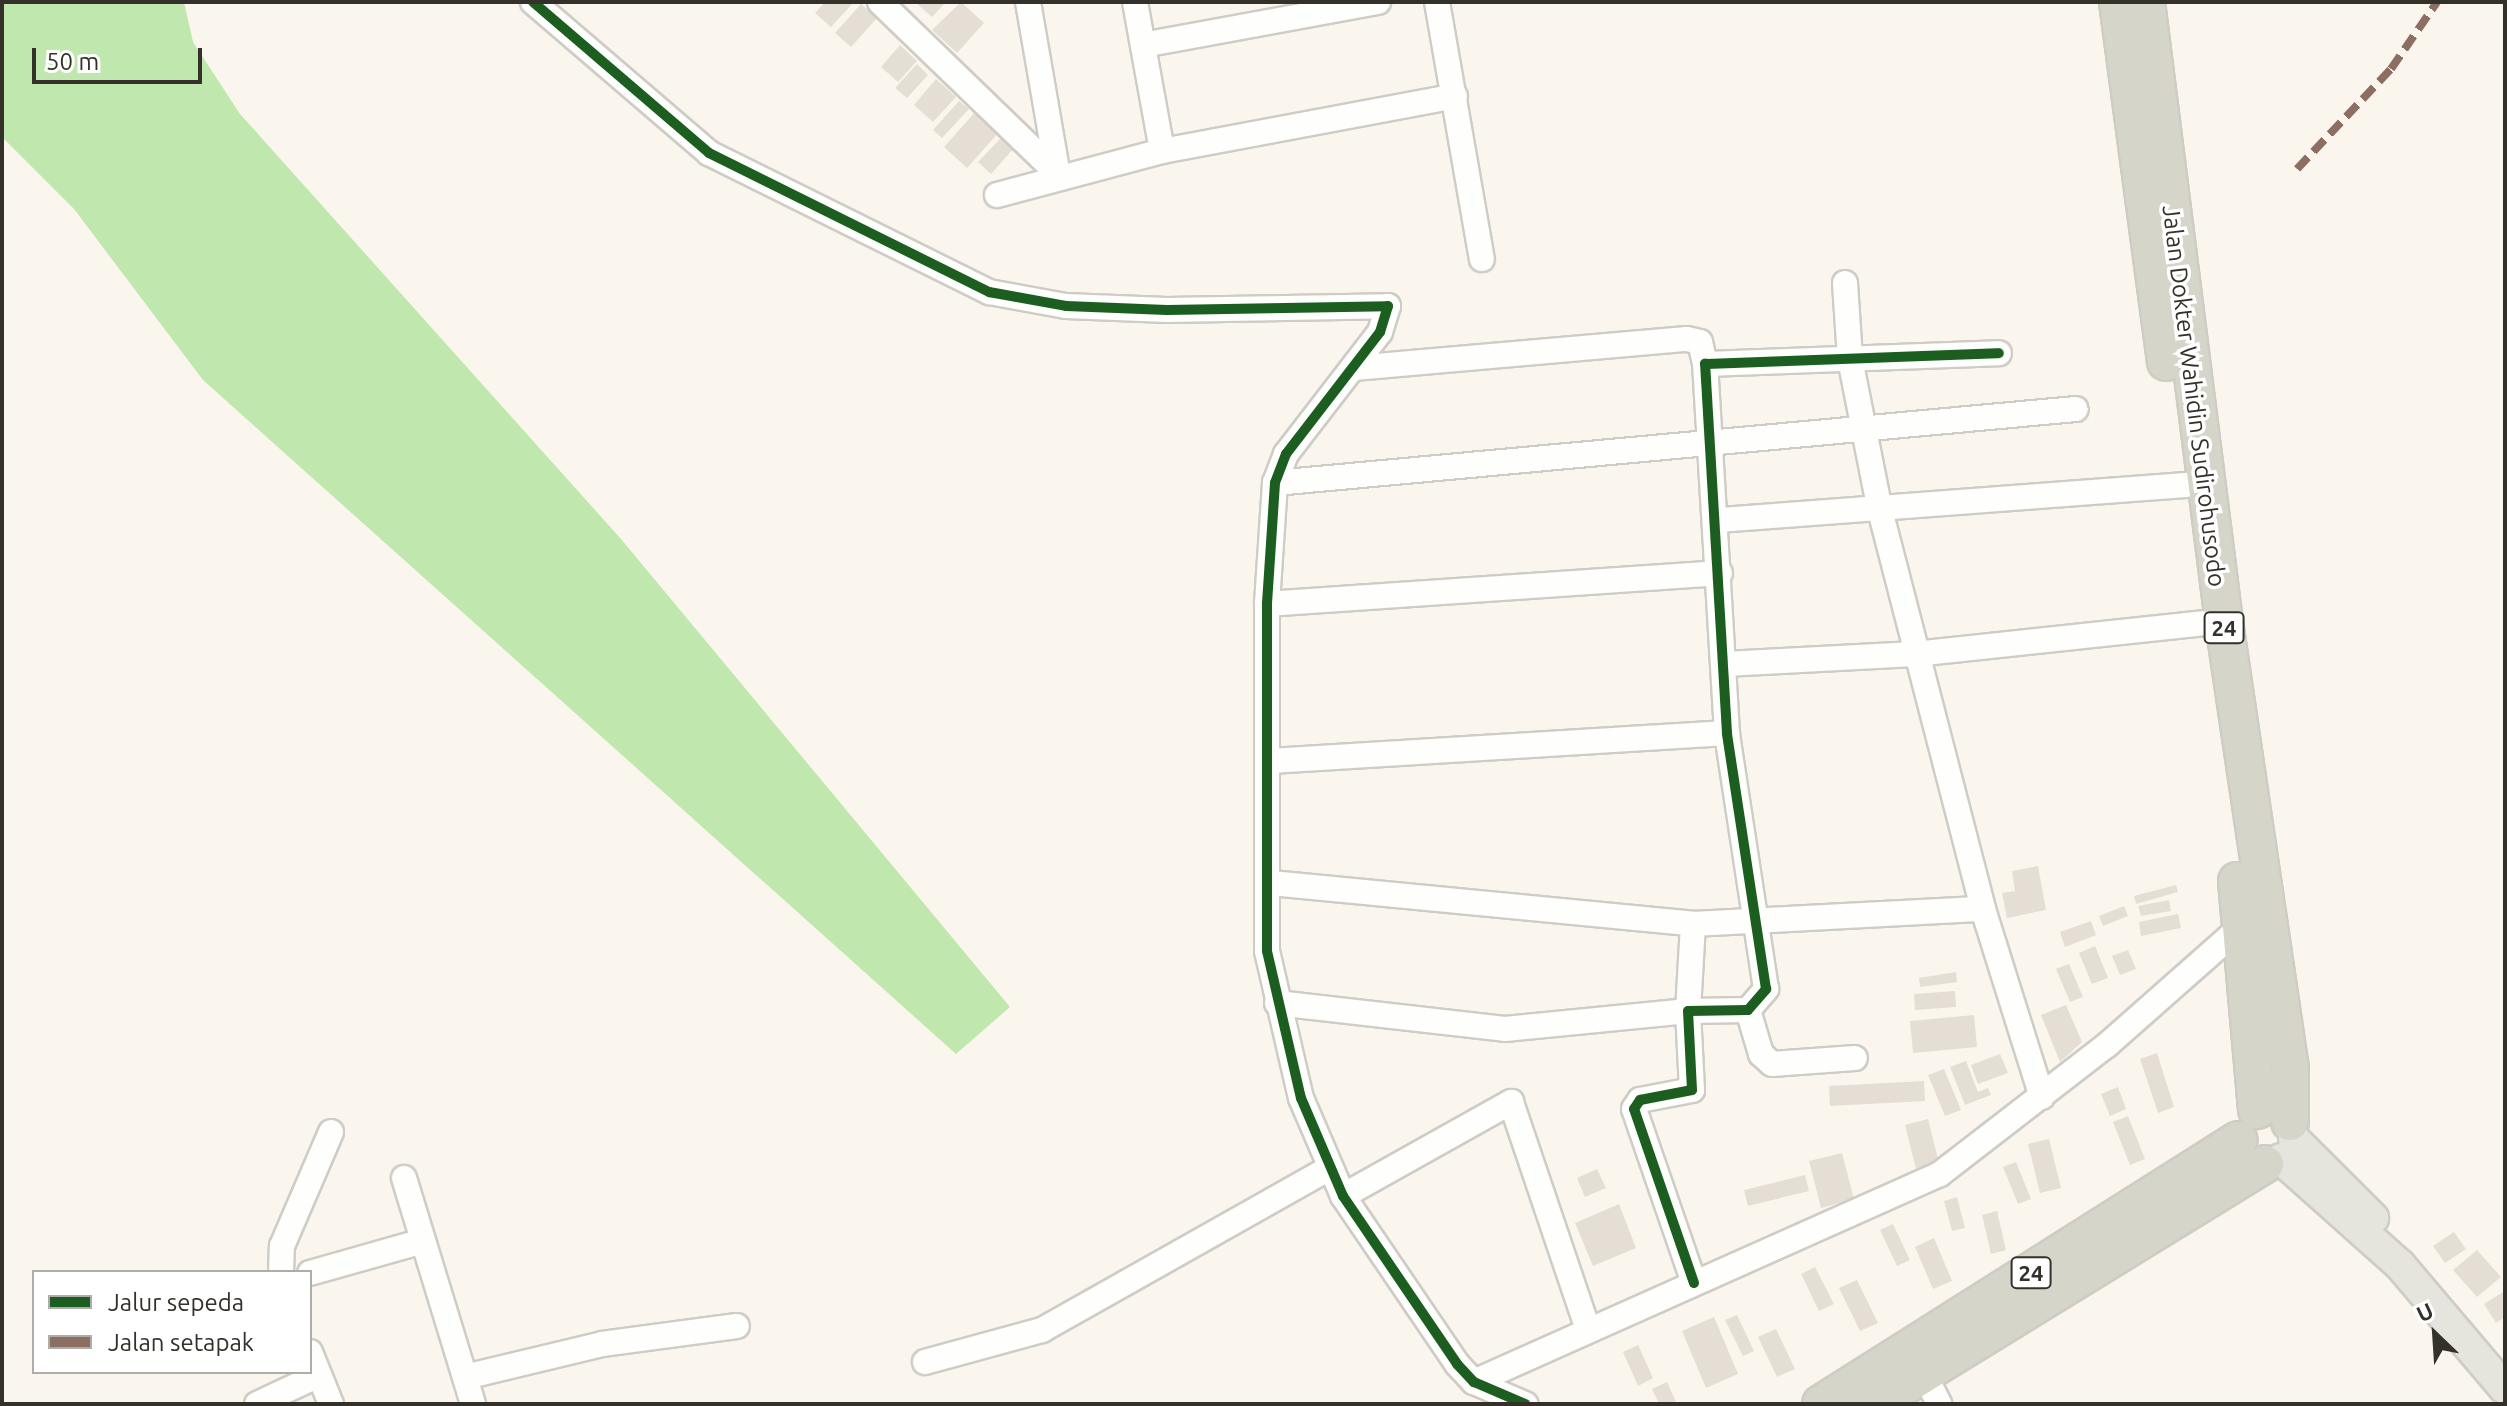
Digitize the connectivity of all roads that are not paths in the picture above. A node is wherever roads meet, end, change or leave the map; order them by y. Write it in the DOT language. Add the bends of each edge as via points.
graph roads {
  1 [pos="533,2"];
  2 [pos="880,2"];
  3 [pos="1028,2"];
  4 [pos="1135,2"];
  5 [pos="1378,2"];
  6 [pos="1437,2"];
  7 [pos="2118,2"];
  8 [pos="2146,2"];
  9 [pos="1143,45"];
  10 [pos="1455,96"];
  11 [pos="2146,136"];
  12 [pos="1162,151"];
  13 [pos="1058,178"];
  14 [pos="997,195"];
  15 [pos="1482,259"];
  16 [pos="1845,283"];
  17 [pos="1999,353"];
  18 [pos="1850,359"];
  19 [pos="1705,364"];
  20 [pos="1354,368"];
  21 [pos="2076,409"];
  22 [pos="1864,427"];
  23 [pos="1711,439"];
  24 [pos="1275,483"];
  25 [pos="2187,485"];
  26 [pos="1880,510"];
  27 [pos="1720,520"];
  28 [pos="1720,573"];
  29 [pos="1267,604"];
  30 [pos="2205,623"];
  31 [pos="1915,654"];
  32 [pos="1725,664"];
  33 [pos="1727,733"];
  34 [pos="1270,761"];
  35 [pos="1271,883"];
  36 [pos="1983,909"];
  37 [pos="1756,923"];
  38 [pos="1693,924"];
  39 [pos="2243,925"];
  40 [pos="1277,1003"];
  41 [pos="1748,1010"];
  42 [pos="1688,1011"];
  43 [pos="1855,1058"];
  44 [pos="2042,1097"];
  45 [pos="331,1132"];
  46 [pos="2271,1139"];
  47 [pos="1329,1168"];
  48 [pos="404,1178"];
  49 [pos="1343,1196"];
  50 [pos="423,1241"];
  51 [pos="281,1270"];
  52 [pos="312,1272"];
  53 [pos="1694,1283"];
  54 [pos="737,1326"];
  55 [pos="1588,1330"];
  56 [pos="312,1357"];
  57 [pos="925,1362"];
  58 [pos="319,1375"];
  59 [pos="465,1377"];
  60 [pos="1474,1382"];
  61 [pos="1931,1389"];
  62 [pos="2505,1389"];
  63 [pos="257,1404"];
  64 [pos="331,1404"];
  65 [pos="473,1404"];
  66 [pos="1525,1404"];
  67 [pos="1821,1404"];
  68 [pos="1875,1404"];
  1 -- 20 [label="street" via="709,153 909,257 989,292 1066,306 1388,306 1380,332"];
  2 -- 13 [label="street"];
  3 -- 13 [label="street"];
  4 -- 9 [label="street"];
  5 -- 9 [label="street"];
  6 -- 10 [label="street"];
  7 -- 11 [label="highway, Jalan Dokter Wahidin Sudirohusodo / 24"];
  8 -- 11 [label="highway, Jalan Dokter Wahidin Sudirohusodo / 24"];
  9 -- 12 [label="street"];
  10 -- 12 [label="street"];
  10 -- 15 [label="street"];
  11 -- 25 [label="highway, Jalan Dokter Wahidin Sudirohusodo / 24"];
  11 -- 46 [label="highway, Jalan Dokter Wahidin Sudirohusodo / 24" via="2290,1068"];
  12 -- 13 [label="street"];
  13 -- 14 [label="street"];
  16 -- 18 [label="street"];
  17 -- 18 [label="street"];
  18 -- 19 [label="street"];
  18 -- 22 [label="street"];
  19 -- 20 [label="street" via="1696,339"];
  19 -- 23 [label="street"];
  20 -- 24 [label="street" via="1286,454"];
  21 -- 22 [label="street"];
  22 -- 23 [label="street"];
  22 -- 26 [label="street"];
  23 -- 24 [label="street"];
  23 -- 27 [label="street"];
  24 -- 29 [label="street"];
  25 -- 26 [label="street"];
  25 -- 30 [label="highway, Jalan Dokter Wahidin Sudirohusodo / 24"];
  26 -- 27 [label="street"];
  26 -- 31 [label="street"];
  27 -- 28 [label="street"];
  28 -- 29 [label="street"];
  28 -- 32 [label="street"];
  29 -- 34 [label="street"];
  30 -- 31 [label="street"];
  30 -- 39 [label="highway, Jalan Dokter Wahidin Sudirohusodo / 24"];
  31 -- 32 [label="street"];
  31 -- 36 [label="street"];
  32 -- 33 [label="street"];
  33 -- 34 [label="street"];
  33 -- 37 [label="street"];
  34 -- 35 [label="street"];
  35 -- 38 [label="street"];
  35 -- 40 [label="street" via="1267,951"];
  36 -- 37 [label="street"];
  36 -- 44 [label="street"];
  37 -- 38 [label="street"];
  37 -- 41 [label="street" via="1766,989"];
  38 -- 42 [label="street"];
  39 -- 44 [label="street"];
  39 -- 46 [label="highway, Jalan Dokter Wahidin Sudirohusodo / 24"];
  40 -- 42 [label="street" via="1505,1029"];
  40 -- 47 [label="street"];
  41 -- 42 [label="street"];
  41 -- 43 [label="street" via="1761,1054 1772,1064"];
  42 -- 53 [label="street" via="1692,1090 1640,1100 1634,1109"];
  44 -- 53 [label="street" via="1899,1196"];
  45 -- 51 [label="street" via="282,1246"];
  46 -- 61 [label="highway, 24"];
  46 -- 62 [label="main road" via="2365,1205 2400,1265"];
  46 -- 67 [label="highway, 24"];
  47 -- 49 [label="street"];
  47 -- 57 [label="street" via="1042,1330"];
  48 -- 50 [label="street"];
  49 -- 55 [label="street" via="1511,1102"];
  49 -- 60 [label="street"];
  50 -- 52 [label="street"];
  50 -- 59 [label="street"];
  53 -- 55 [label="street"];
  54 -- 59 [label="street" via="602,1344"];
  55 -- 60 [label="street"];
  56 -- 58 [label="street"];
  58 -- 63 [label="street"];
  58 -- 64 [label="street"];
  59 -- 65 [label="street"];
  60 -- 66 [label="street"];
  61 -- 68 [label="highway, 24"];
}
